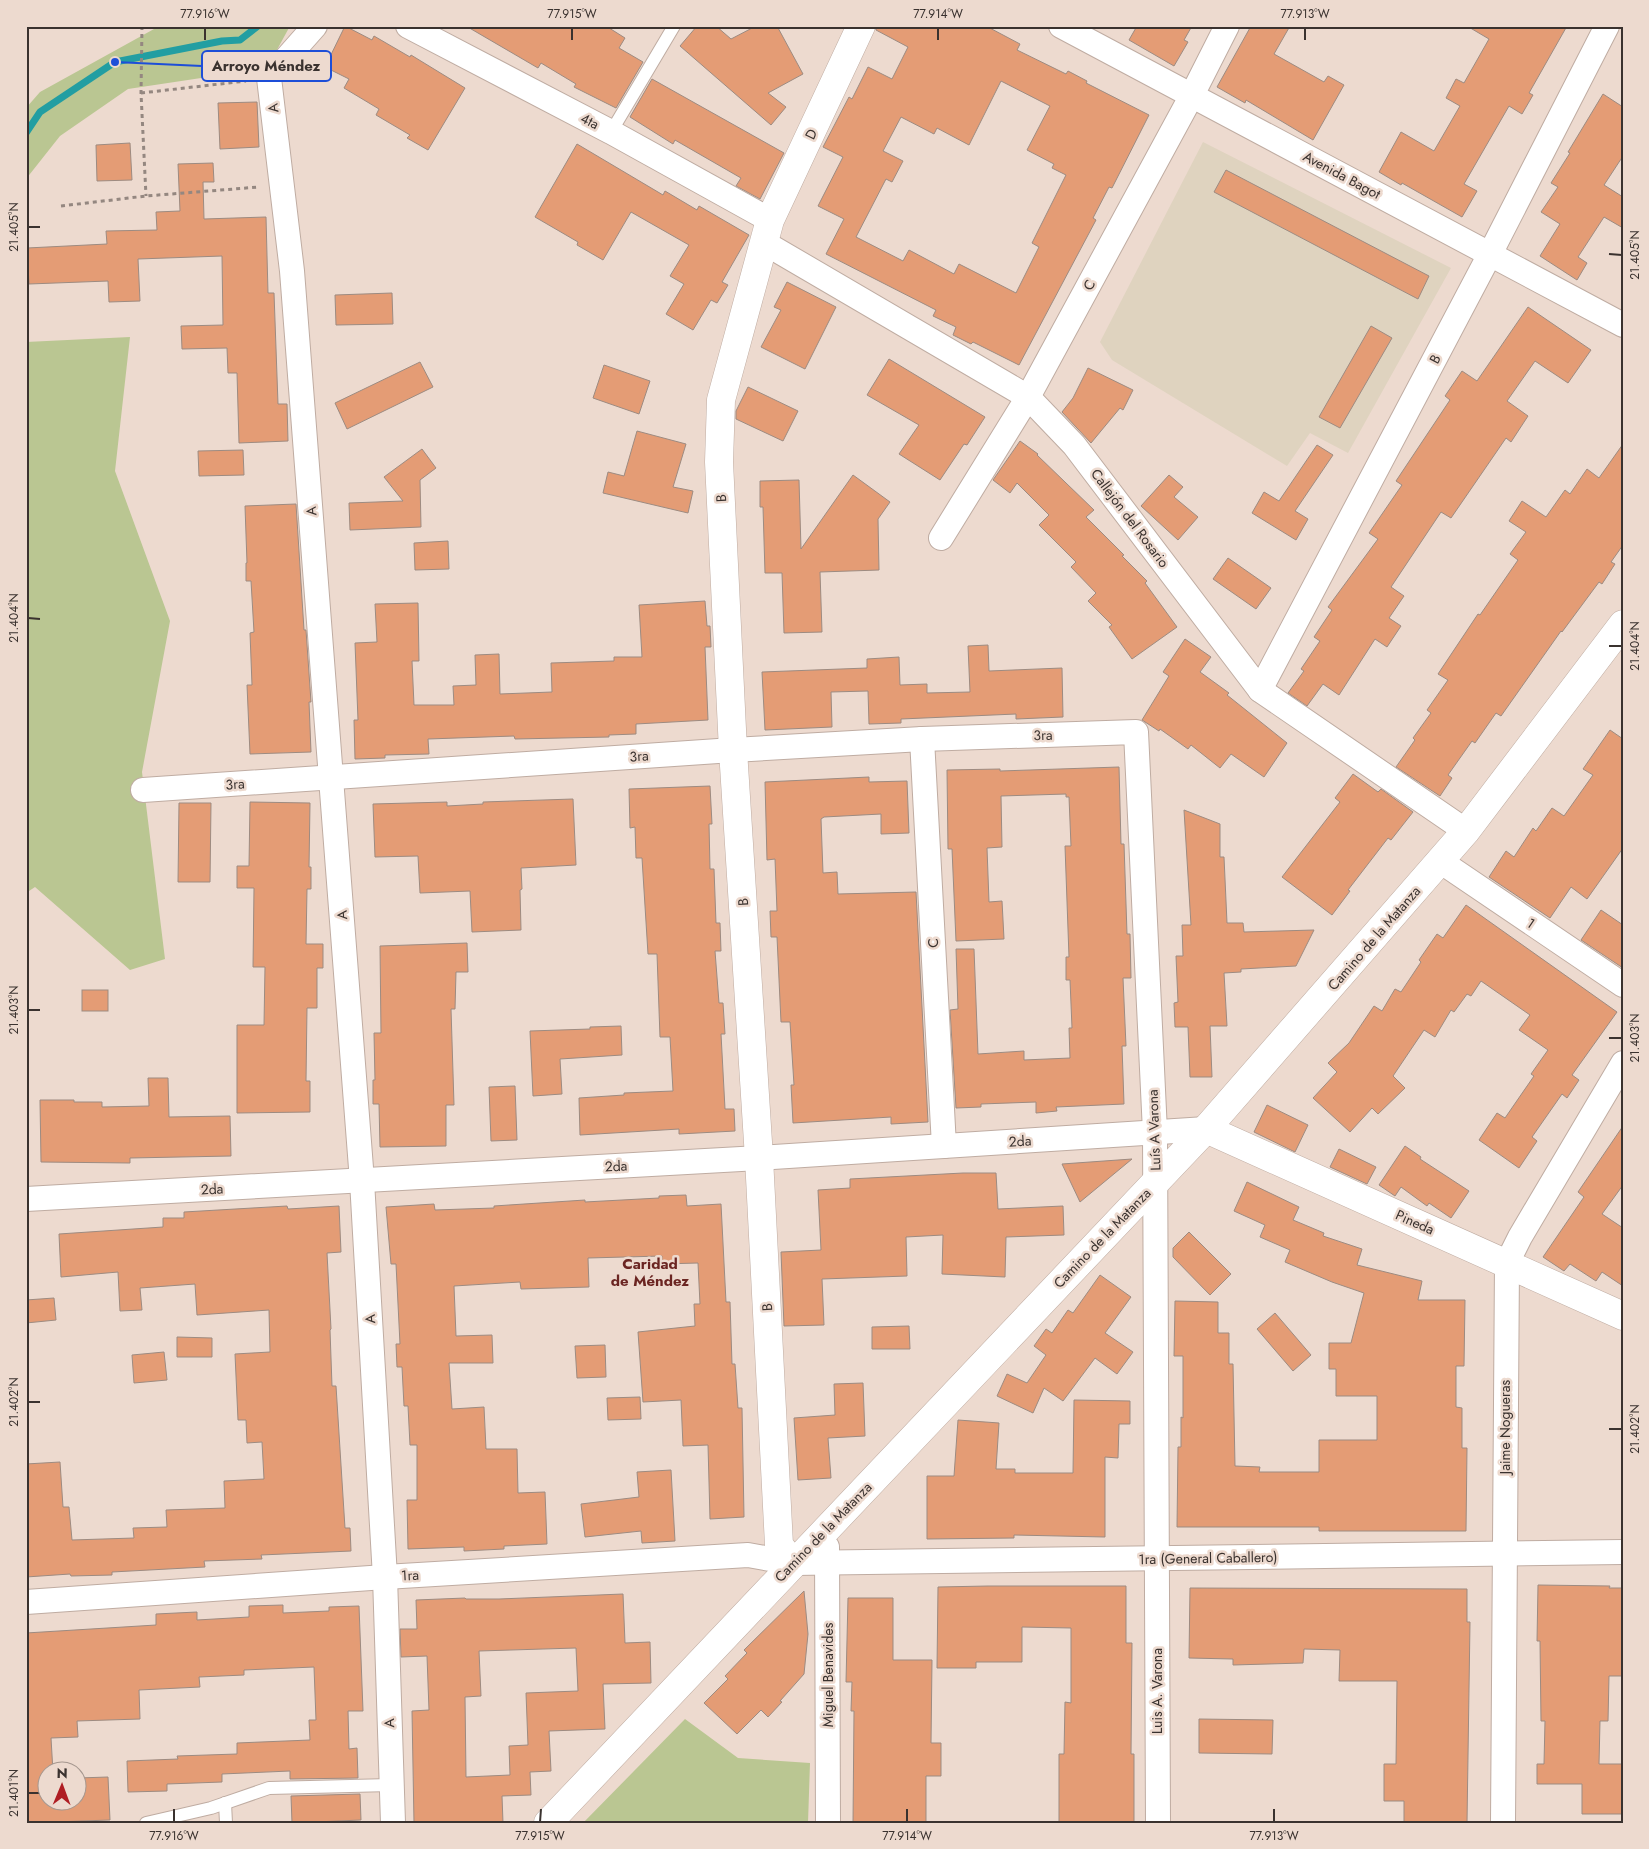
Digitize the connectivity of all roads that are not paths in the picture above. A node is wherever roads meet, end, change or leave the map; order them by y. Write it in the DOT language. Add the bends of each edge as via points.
graph roads {
  1 [pos="315,26"];
  2 [pos="408,26"];
  3 [pos="674,26"];
  4 [pos="861,26"];
  5 [pos="1061,26"];
  6 [pos="1227,26"];
  7 [pos="1606,26"];
  8 [pos="1192,95"];
  9 [pos="611,132"];
  10 [pos="767,231"];
  11 [pos="1490,254"];
  12 [pos="1623,325"];
  13 [pos="1028,397"];
  14 [pos="940,538"];
  15 [pos="1623,624"];
  16 [pos="1260,690"];
  17 [pos="1136,732"];
  18 [pos="922,739"];
  19 [pos="733,750"];
  20 [pos="332,777"];
  21 [pos="142,790"];
  22 [pos="1466,831"];
  23 [pos="1440,861"];
  24 [pos="1623,985"];
  25 [pos="1623,1063"];
  26 [pos="1206,1128"];
  27 [pos="1155,1132"];
  28 [pos="944,1146"];
  29 [pos="759,1158"];
  30 [pos="362,1181"];
  31 [pos="1156,1182"];
  32 [pos="26,1200"];
  33 [pos="1507,1263"];
  34 [pos="1623,1316"];
  35 [pos="827,1528"];
  36 [pos="1623,1552"];
  37 [pos="1504,1554"];
  38 [pos="1157,1559"];
  39 [pos="793,1563"];
  40 [pos="827,1563"];
  41 [pos="385,1577"];
  42 [pos="26,1602"];
  43 [pos="391,1785"];
  44 [pos="225,1803"];
  45 [pos="146,1823"];
  46 [pos="226,1823"];
  47 [pos="393,1823"];
  48 [pos="548,1823"];
  49 [pos="828,1823"];
  50 [pos="1158,1823"];
  51 [pos="1503,1823"];
  1 -- 20 [label="street, A" via="269,78 292,271"];
  2 -- 9 [label="street, 4ta"];
  3 -- 9 [label="lane"];
  4 -- 10 [label="street, D"];
  5 -- 8 [label="street, Avenida Bagot"];
  6 -- 8 [label="street, C"];
  7 -- 11 [label="street, B"];
  8 -- 11 [label="street, Avenida Bagot"];
  8 -- 13 [label="street, C"];
  9 -- 10 [label="street, 4ta"];
  10 -- 13 [label="street, Callejón del Rosario"];
  10 -- 19 [label="street, B" via="721,400 719,462"];
  11 -- 12 [label="street, Avenida Bagot"];
  11 -- 16 [label="street, B"];
  13 -- 14 [label="street, C"];
  13 -- 16 [label="street, Callejón del Rosario" via="1074,445"];
  15 -- 22 [label="street, Camino de la Matanza"];
  16 -- 22 [label="street, Callejón del Rosario"];
  17 -- 18 [label="street, 3ra"];
  17 -- 27 [label="street, Luís A Varona"];
  18 -- 19 [label="street, 3ra"];
  18 -- 28 [label="street, C"];
  19 -- 20 [label="street, 3ra"];
  19 -- 29 [label="street, B"];
  20 -- 21 [label="street, 3ra"];
  20 -- 30 [label="street, A"];
  22 -- 23 [label="street, Camino de la Matanza"];
  23 -- 24 [label="street, 1"];
  23 -- 26 [label="street, Camino de la Matanza"];
  25 -- 33 [label="street, Jaime Nogueras"];
  26 -- 27 [label="street, 2da"];
  26 -- 31 [label="street, Camino de la Matanza"];
  26 -- 33 [label="street, Pineda"];
  27 -- 28 [label="street, 2da"];
  27 -- 31 [label="street, Luís A Varona"];
  28 -- 29 [label="street, 2da"];
  29 -- 30 [label="street, 2da"];
  29 -- 39 [label="street, B" via="779,1545"];
  30 -- 32 [label="street, 2da"];
  30 -- 41 [label="street, A"];
  31 -- 35 [label="street, Camino de la Matanza"];
  31 -- 38 [label="street, Luís A Varona"];
  33 -- 34 [label="street, Pineda"];
  33 -- 37 [label="street, Jaime Nogueras"];
  35 -- 39 [label="street, Camino de la Matanza"];
  35 -- 40 [label="street, Miguel Benavides"];
  36 -- 37 [label="street, 1ra (General Caballero)"];
  37 -- 38 [label="street, 1ra (General Caballero)"];
  37 -- 51 [label="street, Jaime Nogueras"];
  38 -- 40 [label="street, 1ra (General Caballero)"];
  38 -- 50 [label="street, Luis A. Varona"];
  39 -- 40 [label="street, 1ra (General Caballero)"];
  39 -- 41 [label="street, 1ra" via="748,1555"];
  39 -- 48 [label="street, Camino de la Matanza"];
  40 -- 49 [label="street, Miguel Benavides"];
  41 -- 42 [label="street, 1ra"];
  41 -- 43 [label="street, A"];
  43 -- 44 [label="lane" via="269,1788"];
  43 -- 47 [label="street, A"];
  44 -- 45 [label="lane"];
  44 -- 46 [label="lane"];
}
